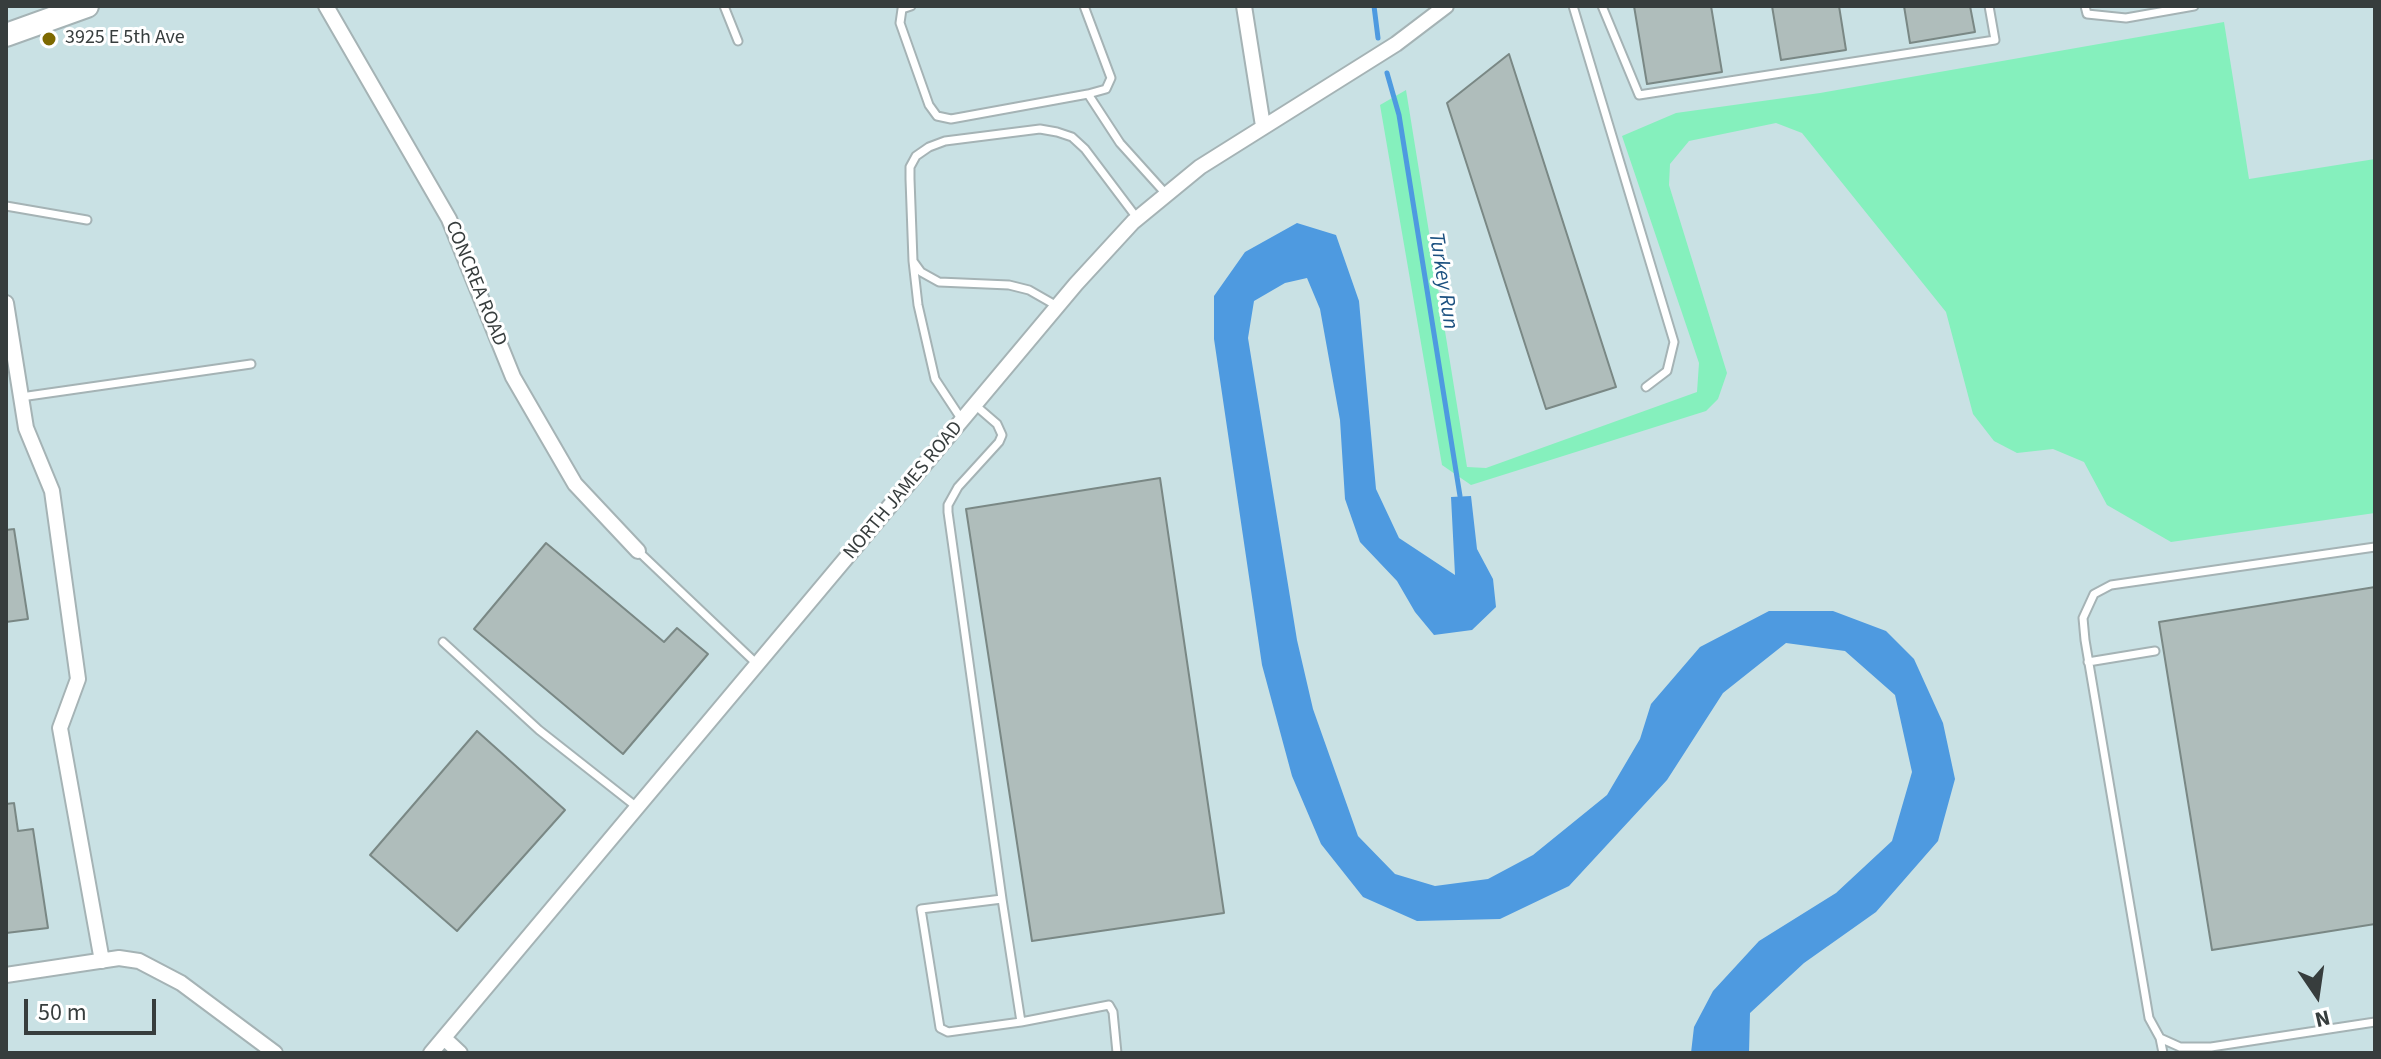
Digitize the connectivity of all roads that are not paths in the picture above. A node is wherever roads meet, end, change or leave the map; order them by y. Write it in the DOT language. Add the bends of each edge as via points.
graph roads {
  1 [pos="87,6"];
  2 [pos="326,6"];
  3 [pos="724,6"];
  4 [pos="911,6"];
  5 [pos="1084,6"];
  6 [pos="1244,6"];
  7 [pos="1446,6"];
  8 [pos="1573,6"];
  9 [pos="1602,6"];
  10 [pos="1989,6"];
  11 [pos="2085,6"];
  12 [pos="2194,6"];
  13 [pos="901,8"];
  14 [pos="62,10"];
  15 [pos="6,35"];
  16 [pos="738,41"];
  17 [pos="1088,94"];
  18 [pos="1263,126"];
  19 [pos="1166,194"];
  20 [pos="6,206"];
  21 [pos="1137,218"];
  22 [pos="87,220"];
  23 [pos="913,261"];
  24 [pos="6,303"];
  25 [pos="1057,307"];
  26 [pos="251,364"];
  27 [pos="1646,387"];
  28 [pos="21,397"];
  29 [pos="975,405"];
  30 [pos="962,420"];
  31 [pos="2375,547"];
  32 [pos="638,551"];
  33 [pos="443,642"];
  34 [pos="2155,651"];
  35 [pos="2088,662"];
  36 [pos="758,665"];
  37 [pos="638,808"];
  38 [pos="1002,899"];
  39 [pos="102,961"];
  40 [pos="6,975"];
  41 [pos="1021,1022"];
  42 [pos="2375,1022"];
  43 [pos="444,1038"];
  44 [pos="2160,1038"];
  45 [pos="275,1053"];
  46 [pos="431,1053"];
  47 [pos="460,1053"];
  48 [pos="1117,1053"];
  49 [pos="2163,1053"];
  1 -- 14 [label="main road"];
  2 -- 32 [label="street, CONCREA ROAD" via="449,219 521,390 575,484"];
  3 -- 16 [label="lane"];
  4 -- 13 [label="lane"];
  5 -- 17 [label="lane" via="1111,78 1106,89"];
  6 -- 18 [label="street"];
  7 -- 18 [label="street, NORTH JAMES ROAD" via="1396,44"];
  8 -- 27 [label="lane" via="1674,342 1667,371"];
  9 -- 10 [label="lane" via="1639,95 1995,40"];
  11 -- 12 [label="lane" via="2087,14 2126,18"];
  13 -- 17 [label="lane" via="903,35 937,116 951,119"];
  14 -- 15 [label="main road"];
  17 -- 19 [label="lane" via="1120,143"];
  18 -- 19 [label="street, NORTH JAMES ROAD"];
  19 -- 21 [label="street, NORTH JAMES ROAD"];
  20 -- 22 [label="lane"];
  21 -- 23 [label="lane" via="1072,137 1040,129 945,141 916,156 910,167"];
  21 -- 25 [label="street, NORTH JAMES ROAD"];
  23 -- 25 [label="lane" via="939,282 1009,285"];
  23 -- 30 [label="lane" via="935,379"];
  24 -- 28 [label="street"];
  25 -- 29 [label="street, NORTH JAMES ROAD"];
  26 -- 28 [label="lane"];
  28 -- 39 [label="street" via="26,428 52,491 78,679 60,728"];
  29 -- 30 [label="street, NORTH JAMES ROAD"];
  29 -- 38 [label="lane" via="1002,435 958,487 948,512"];
  30 -- 36 [label="street, NORTH JAMES ROAD"];
  31 -- 35 [label="lane" via="2111,585 2094,594 2083,618"];
  32 -- 36 [label="lane"];
  33 -- 37 [label="lane" via="539,730"];
  34 -- 35 [label="lane"];
  35 -- 44 [label="lane" via="2149,1018"];
  36 -- 37 [label="street, NORTH JAMES ROAD"];
  37 -- 43 [label="street, NORTH JAMES ROAD"];
  38 -- 41 [label="lane"];
  38 -- 41 [label="lane" via="921,909 940,1028 948,1032"];
  39 -- 40 [label="street"];
  39 -- 45 [label="street" via="139,961 181,983"];
  41 -- 48 [label="lane" via="1109,1005"];
  42 -- 44 [label="lane" via="2211,1047 2180,1047"];
  43 -- 46 [label="street, NORTH JAMES ROAD"];
  43 -- 47 [label="street"];
  44 -- 49 [label="lane"];
}
